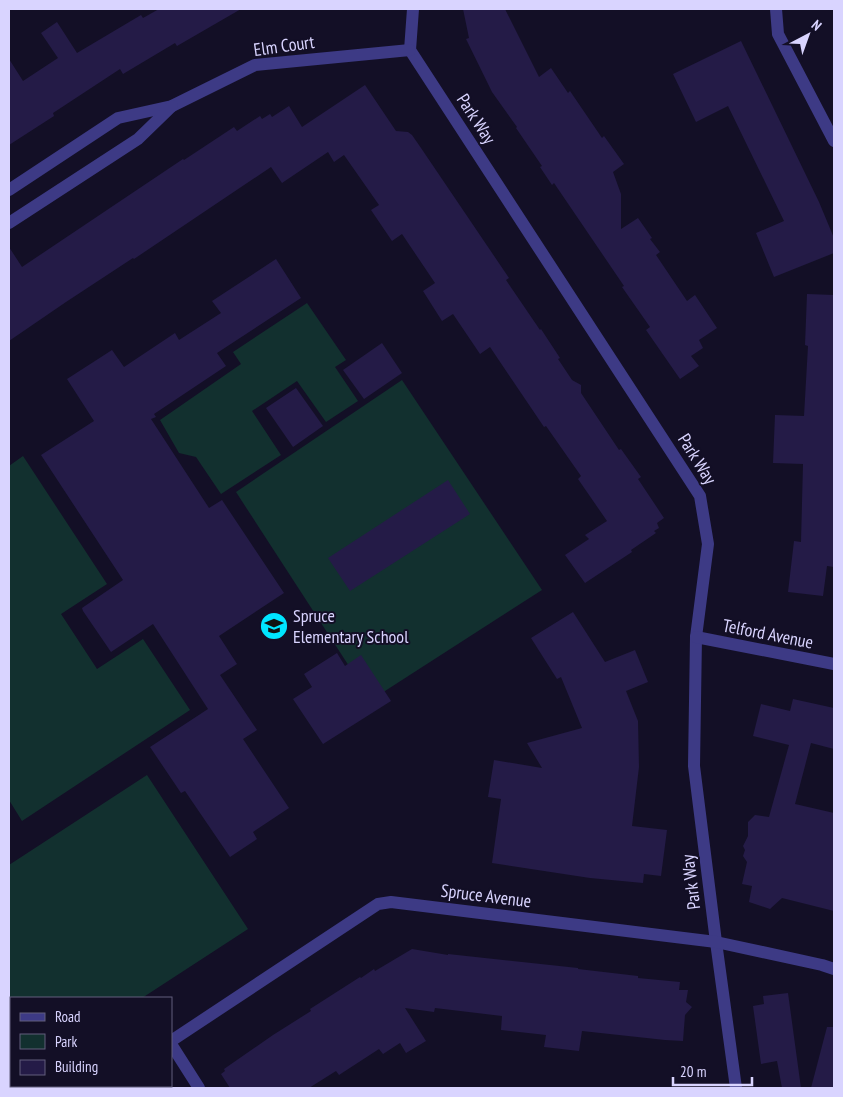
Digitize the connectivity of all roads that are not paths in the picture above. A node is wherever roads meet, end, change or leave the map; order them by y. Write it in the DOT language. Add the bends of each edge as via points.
graph roads {
  1 [pos="413,9"];
  2 [pos="776,9"];
  3 [pos="410,50"];
  4 [pos="172,106"];
  5 [pos="834,141"];
  6 [pos="9,190"];
  7 [pos="9,223"];
  8 [pos="696,637"];
  9 [pos="834,664"];
  10 [pos="716,942"];
  11 [pos="834,969"];
  12 [pos="172,1041"];
  13 [pos="172,1044"];
  14 [pos="199,1088"];
  15 [pos="736,1088"];
  1 -- 3 [label="street"];
  2 -- 5 [label="street" via="778,34"];
  3 -- 4 [label="street, Elm Court" via="255,65"];
  3 -- 8 [label="street, Park Way" via="700,496 708,544"];
  4 -- 6 [label="street, Elm Court" via="118,118"];
  4 -- 7 [label="street, Elm Court" via="138,139"];
  8 -- 9 [label="street, Telford Avenue"];
  8 -- 10 [label="street, Park Way" via="694,766"];
  10 -- 11 [label="street, Spruce Avenue"];
  10 -- 12 [label="street, Spruce Avenue" via="391,902 378,904"];
  10 -- 15 [label="street, Park Way"];
  13 -- 14 [label="street"];
}
